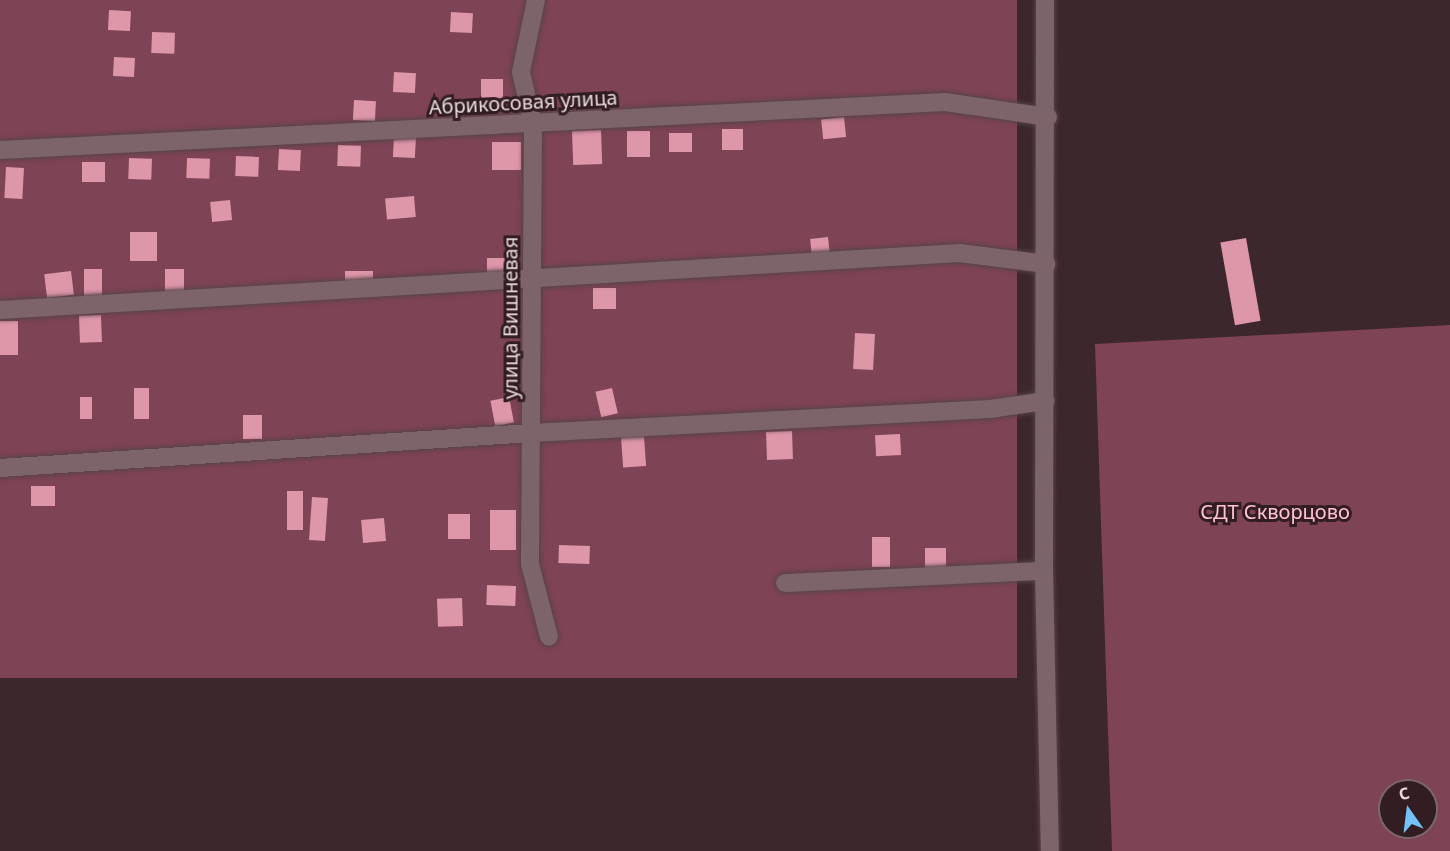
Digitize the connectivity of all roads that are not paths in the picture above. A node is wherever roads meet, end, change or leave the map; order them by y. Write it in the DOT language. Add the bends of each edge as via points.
graph roads {
  1 [pos="536,0"];
  2 [pos="1045,0"];
  3 [pos="1048,117"];
  4 [pos="533,125"];
  5 [pos="0,150"];
  6 [pos="1046,264"];
  7 [pos="532,278"];
  8 [pos="0,310"];
  9 [pos="1045,401"];
  10 [pos="531,433"];
  11 [pos="0,468"];
  12 [pos="1044,571"];
  13 [pos="785,583"];
  14 [pos="549,637"];
  15 [pos="1050,851"];
  1 -- 4 [label="street, улица Вишневая" via="521,72"];
  2 -- 3 [label="street"];
  3 -- 4 [label="street, Абрикосовая улица" via="945,102"];
  3 -- 6 [label="street"];
  4 -- 5 [label="street, Абрикосовая улица"];
  4 -- 7 [label="street, улица Вишневая"];
  6 -- 7 [label="street" via="959,253"];
  6 -- 9 [label="street"];
  7 -- 8 [label="street"];
  7 -- 10 [label="street, улица Вишневая"];
  9 -- 10 [label="street" via="979,410"];
  9 -- 12 [label="street"];
  10 -- 11 [label="street"];
  10 -- 14 [label="street, улица Вишневая" via="531,564"];
  12 -- 13 [label="street"];
  12 -- 15 [label="street"];
}
